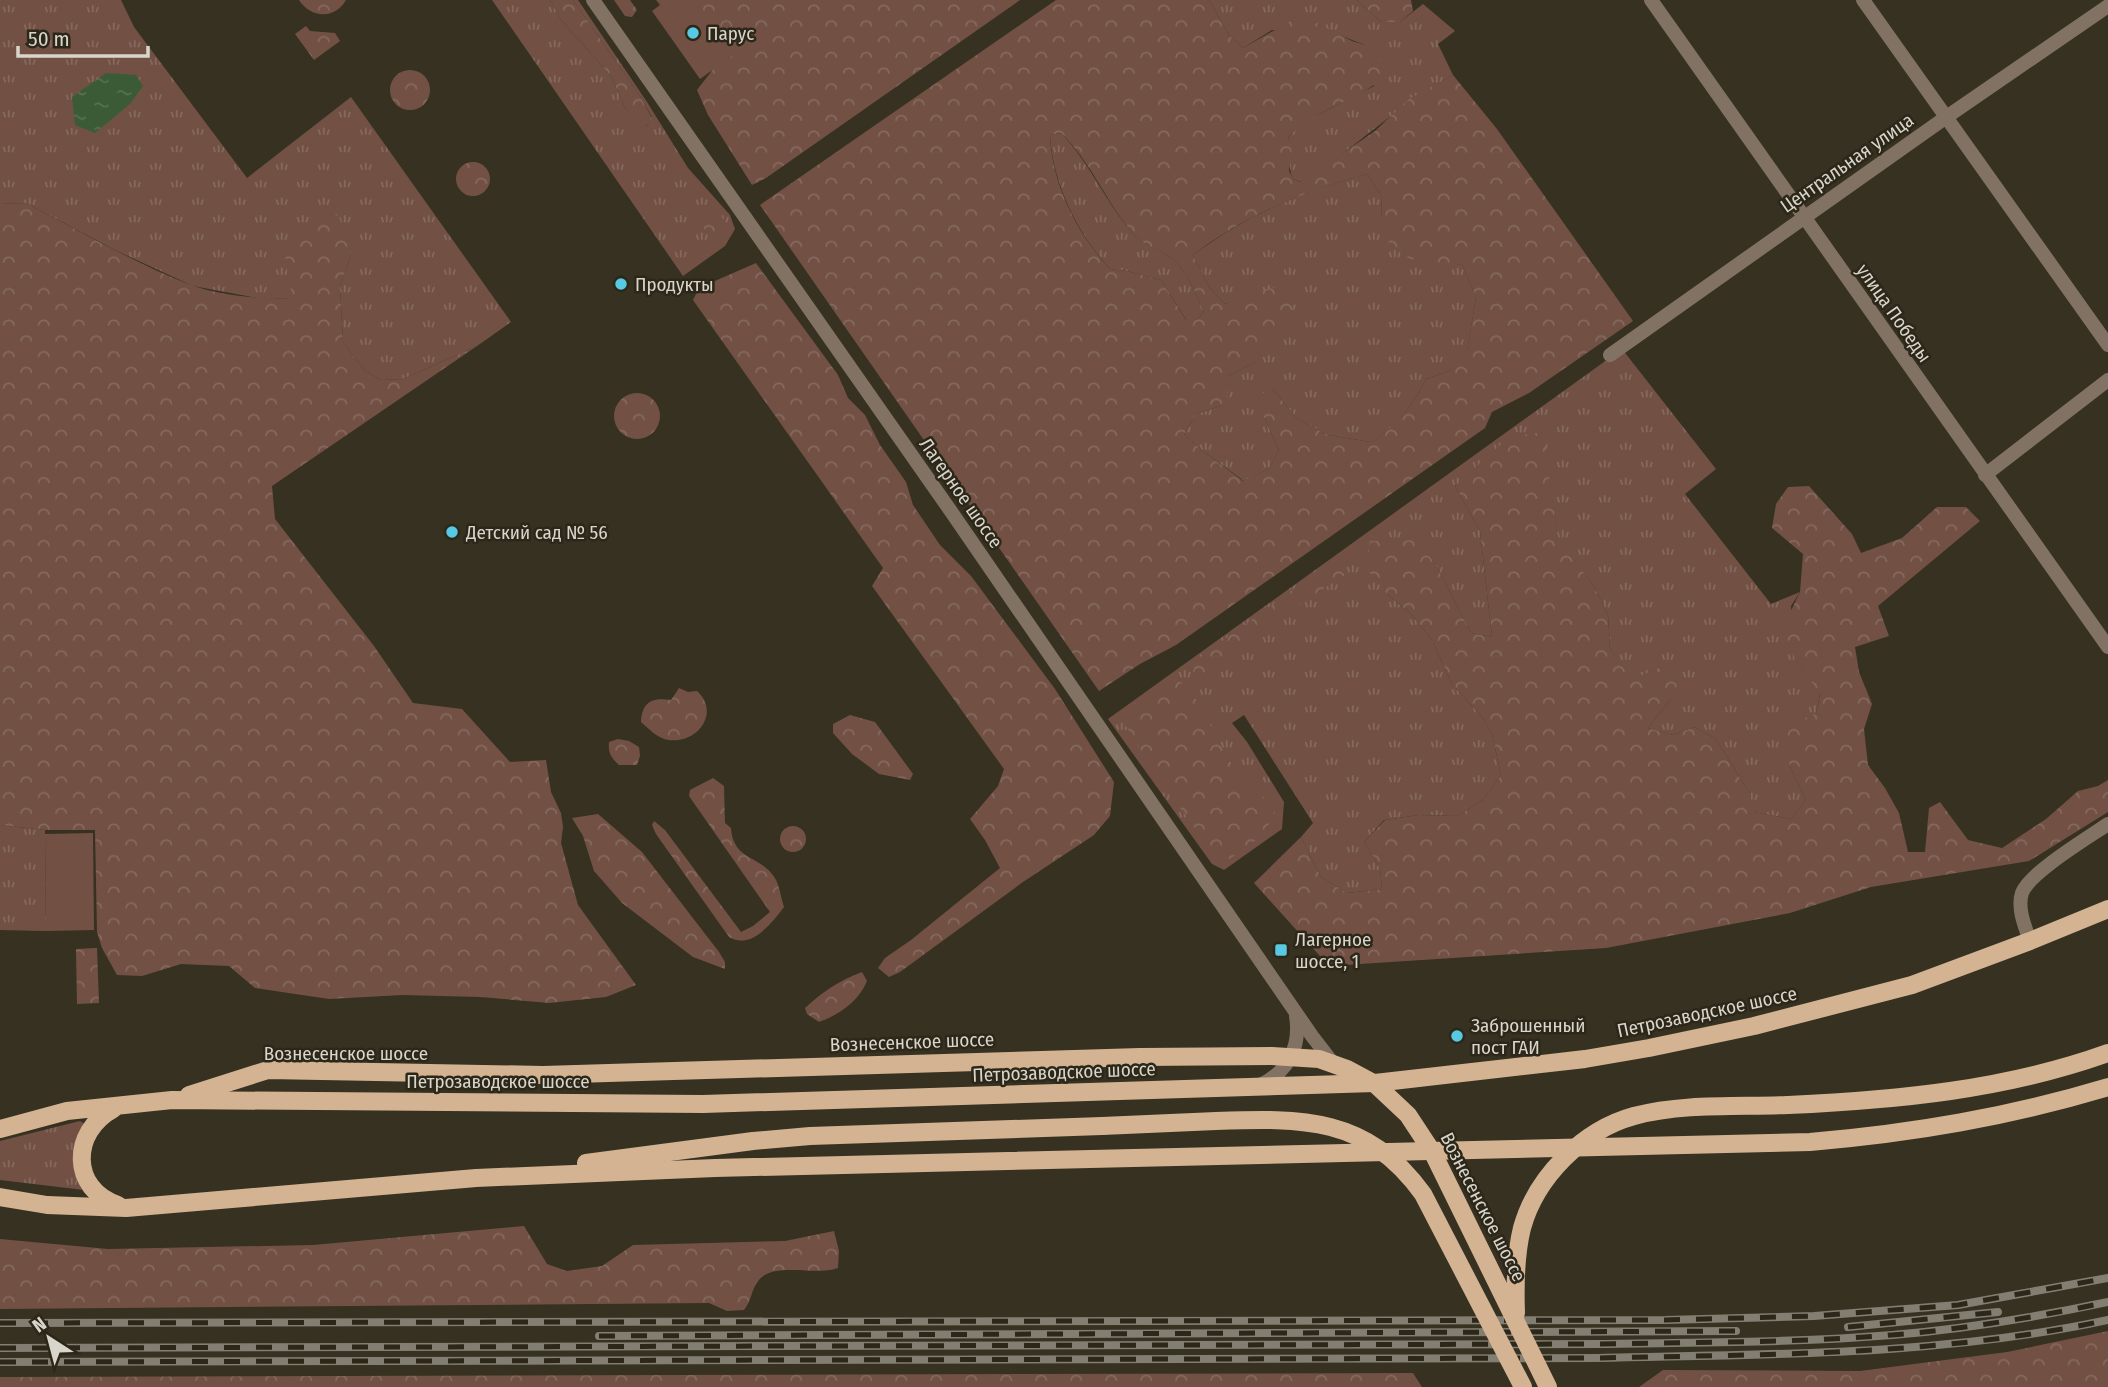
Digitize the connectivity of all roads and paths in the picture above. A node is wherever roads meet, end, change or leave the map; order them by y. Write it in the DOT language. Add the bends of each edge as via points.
graph roads {
  1 [pos="593,0"];
  2 [pos="1651,0"];
  3 [pos="1863,0"];
  4 [pos="2108,6"];
  5 [pos="1945,118"];
  6 [pos="1804,218"];
  7 [pos="2108,345"];
  8 [pos="1610,355"];
  9 [pos="2108,380"];
  10 [pos="1985,475"];
  11 [pos="2108,647"];
  12 [pos="2108,824"];
  13 [pos="2108,909"];
  14 [pos="2030,942"];
  15 [pos="1295,1011"];
  16 [pos="2108,1053"];
  17 [pos="1349,1084"];
  18 [pos="2108,1087"];
  19 [pos="1254,1088"];
  20 [pos="172,1100"];
  21 [pos="127,1105"];
  22 [pos="0,1129"];
  23 [pos="475,1178"];
  24 [pos="0,1197"];
  25 [pos="126,1208"];
  26 [pos="1516,1320"];
  27 [pos="1523,1387"];
  28 [pos="1548,1387"];
  1 -- 15 [label="street, Лагерное шоссе"];
  2 -- 6 [label="street, улица Победы"];
  3 -- 5 [label="street"];
  4 -- 5 [label="street, Центральная улица"];
  5 -- 6 [label="street, Центральная улица"];
  5 -- 7 [label="street"];
  6 -- 8 [label="street, Центральная улица"];
  6 -- 10 [label="street, улица Победы"];
  9 -- 10 [label="street"];
  10 -- 11 [label="street, улица Победы"];
  12 -- 14 [label="street" via="2064,854 2022,892 2020,904"];
  13 -- 14 [label="main road, Петрозаводское шоссе"];
  14 -- 17 [label="main road, Петрозаводское шоссе" via="1912,985 1649,1048"];
  15 -- 17 [label="street, Лагерное шоссе"];
  15 -- 19 [label="street" via="1297,1039 1291,1058 1282,1072"];
  16 -- 26 [label="main road, Вознесенское шоссе, bridge" via="1971,1088 1875,1101 1693,1108 1633,1116 1613,1124 1574,1149 1540,1188 1522,1227 1515,1278"];
  17 -- 19 [label="main road, Петрозаводское шоссе"];
  18 -- 23 [label="main road" via="1956,1125 1811,1142 715,1168"];
  19 -- 20 [label="main road, Петрозаводское шоссе" via="703,1104"];
  20 -- 21 [label="main road, Петрозаводское шоссе"];
  20 -- 26 [label="main road, Вознесенское шоссе, bridge" via="268,1070 543,1075 1140,1057 1320,1059 1375,1084 1408,1115 1433,1153"];
  21 -- 22 [label="main road, Петрозаводское шоссе" via="67,1111"];
  21 -- 25 [label="main road" via="94,1122 81,1156 94,1190"];
  23 -- 25 [label="main road"];
  23 -- 27 [label="main road, bridge" via="810,1136 1283,1119 1313,1122 1362,1139 1408,1172"];
  24 -- 25 [label="main road" via="47,1205"];
  26 -- 28 [label="main road, Вознесенское шоссе, bridge"];
}
